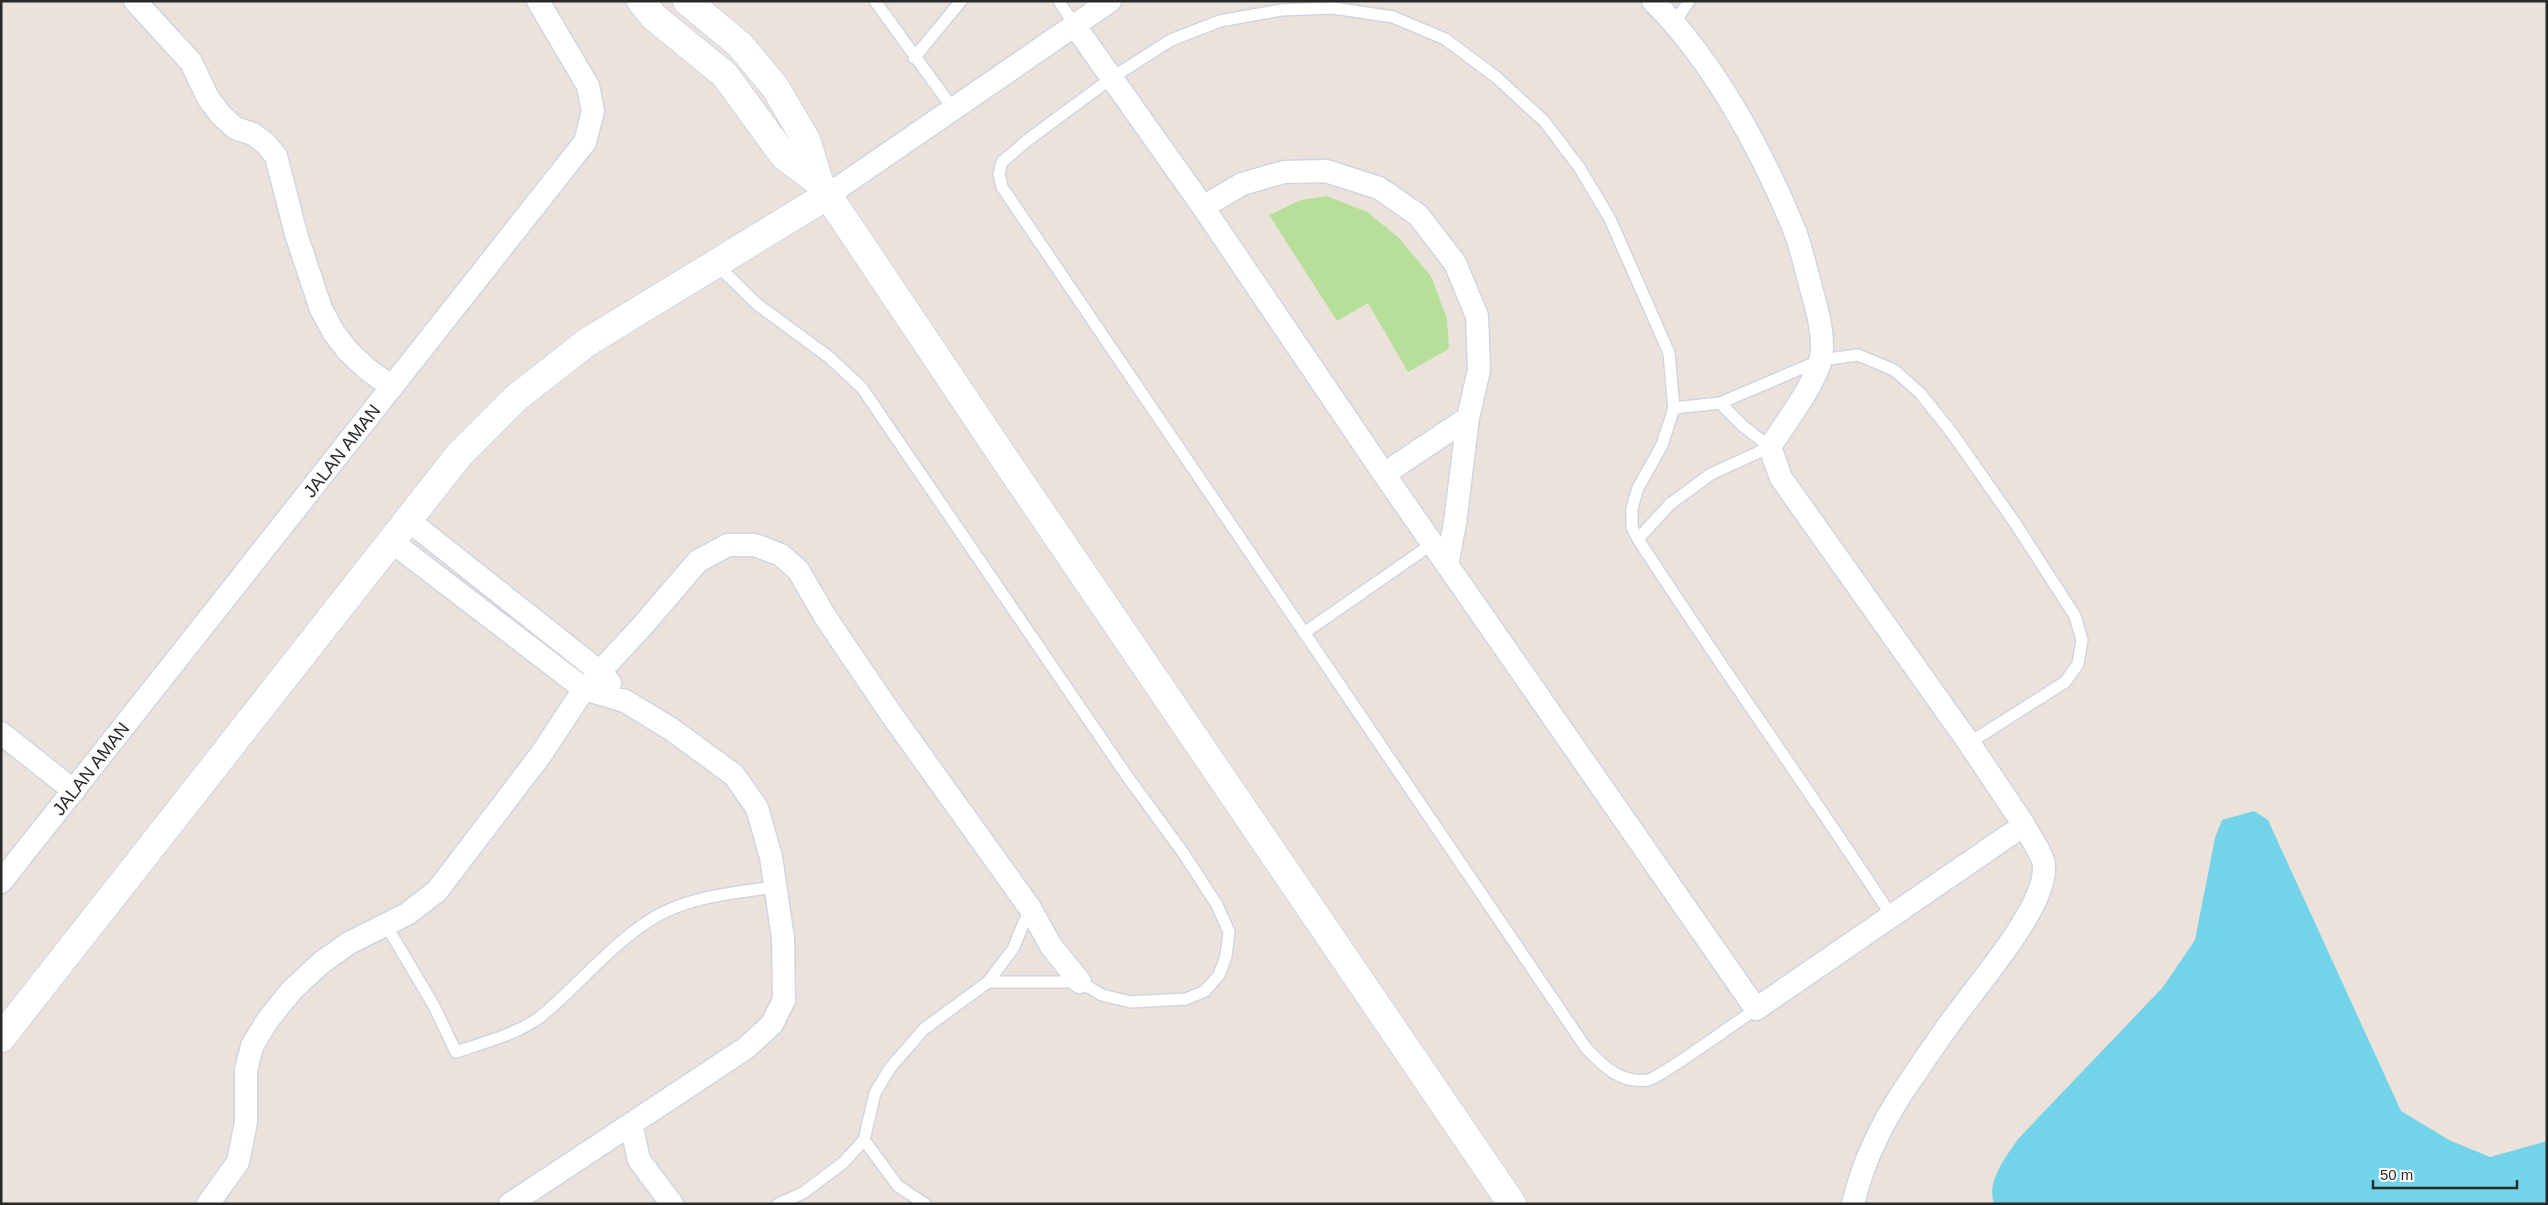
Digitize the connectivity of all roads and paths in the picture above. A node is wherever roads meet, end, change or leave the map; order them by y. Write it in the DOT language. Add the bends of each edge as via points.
graph roads {
  1 [pos="135,1"];
  2 [pos="538,1"];
  3 [pos="641,1"];
  4 [pos="687,1"];
  5 [pos="875,1"];
  6 [pos="961,1"];
  7 [pos="1059,1"];
  8 [pos="1110,1"];
  9 [pos="1653,1"];
  10 [pos="1688,1"];
  11 [pos="1331,4"];
  12 [pos="1674,22"];
  13 [pos="1075,26"];
  14 [pos="914,58"];
  15 [pos="1113,77"];
  16 [pos="954,110"];
  17 [pos="824,188"];
  18 [pos="1203,207"];
  19 [pos="716,263"];
  20 [pos="1820,360"];
  21 [pos="392,387"];
  22 [pos="1720,403"];
  23 [pos="1674,408"];
  24 [pos="1468,418"];
  25 [pos="1770,447"];
  26 [pos="1384,474"];
  27 [pos="408,520"];
  28 [pos="1638,539"];
  29 [pos="391,541"];
  30 [pos="1432,544"];
  31 [pos="1447,565"];
  32 [pos="1304,633"];
  33 [pos="600,672"];
  34 [pos="584,689"];
  35 [pos="625,701"];
  36 [pos="1,733"];
  37 [pos="1969,743"];
  38 [pos="74,791"];
  39 [pos="2024,825"];
  40 [pos="1,882"];
  41 [pos="775,887"];
  42 [pos="1030,908"];
  43 [pos="1891,914"];
  44 [pos="386,925"];
  45 [pos="988,982"];
  46 [pos="1080,982"];
  47 [pos="1756,1009"];
  48 [pos="1,1038"];
  49 [pos="631,1124"];
  50 [pos="864,1140"];
  51 [pos="661,1198"];
  52 [pos="208,1204"];
  53 [pos="510,1204"];
  54 [pos="778,1204"];
  55 [pos="925,1204"];
  56 [pos="1512,1204"];
  57 [pos="1852,1204"];
  1 -- 21 [label="street" via="191,62 220,115 235,128 253,134 276,156 296,234 321,309 348,351"];
  2 -- 21 [label="street, JALAN AMAN" via="588,86 593,111 585,142"];
  3 -- 17 [label="street" via="654,17 725,75 784,156"];
  4 -- 17 [label="street" via="740,45 775,88 806,140"];
  5 -- 14 [label="lane"];
  6 -- 14 [label="lane"];
  7 -- 13 [label="lane"];
  8 -- 13 [label="street"];
  9 -- 12 [label="street"];
  10 -- 12 [label="lane"];
  11 -- 15 [label="lane" via="1220,21 1172,40"];
  11 -- 23 [label="lane" via="1393,17 1445,38 1496,77 1544,121 1584,176 1610,219 1633,268 1669,353"];
  12 -- 20 [label="street" via="1711,72 1760,156 1795,231 1818,313 1822,341"];
  13 -- 15 [label="street"];
  13 -- 16 [label="street"];
  14 -- 16 [label="lane"];
  15 -- 18 [label="street"];
  15 -- 32 [label="lane" via="1002,162 999,174 1002,187"];
  16 -- 17 [label="street"];
  17 -- 19 [label="street"];
  17 -- 56 [label="street" via="1029,496"];
  18 -- 24 [label="street" via="1242,184 1284,172 1326,171 1379,188 1418,215 1455,264 1477,316 1479,370"];
  18 -- 26 [label="street"];
  19 -- 27 [label="street" via="586,343 516,398 459,455"];
  19 -- 46 [label="lane" via="758,306 836,363 862,388 1127,776 1184,854 1217,905 1229,932 1226,956 1219,975 1205,991 1186,999 1131,1002 1102,995"];
  20 -- 22 [label="lane"];
  20 -- 25 [label="street" via="1802,399"];
  20 -- 37 [label="lane" via="1858,355 1894,370 1920,392 2015,523 2074,616 2082,640 2078,664 2065,682"];
  21 -- 38 [label="street, JALAN AMAN"];
  22 -- 23 [label="lane"];
  22 -- 25 [label="lane"];
  23 -- 28 [label="lane" via="1662,445 1638,488 1632,508 1632,527"];
  24 -- 26 [label="street"];
  24 -- 31 [label="street"];
  25 -- 28 [label="lane" via="1711,474 1670,504"];
  25 -- 37 [label="street" via="1781,478"];
  26 -- 30 [label="street"];
  27 -- 29 [label="street"];
  27 -- 33 [label="street"];
  28 -- 43 [label="lane"];
  29 -- 34 [label="street"];
  29 -- 48 [label="street"];
  30 -- 31 [label="street"];
  30 -- 32 [label="lane"];
  31 -- 47 [label="street"];
  32 -- 47 [label="lane" via="1586,1048 1606,1069 1625,1079 1649,1080"];
  33 -- 34 [label="street"];
  33 -- 35 [label="street"];
  33 -- 42 [label="street" via="698,561 728,545 755,545 781,555 798,570 880,698"];
  34 -- 35 [label="street"];
  34 -- 44 [label="street" via="542,753 437,891"];
  35 -- 41 [label="street" via="672,729 734,775 757,808 771,857"];
  36 -- 38 [label="street"];
  37 -- 39 [label="street"];
  38 -- 40 [label="street, JALAN AMAN"];
  39 -- 43 [label="street"];
  39 -- 57 [label="street" via="2044,864 2041,886 2020,928 1939,1038 1873,1141"];
  41 -- 44 [label="lane" via="686,902 654,918 538,1018 497,1038 456,1052 434,1006"];
  41 -- 49 [label="street" via="783,938 784,1000 772,1024 746,1048"];
  42 -- 45 [label="lane" via="1013,949"];
  42 -- 46 [label="street" via="1051,946"];
  43 -- 47 [label="street"];
  44 -- 52 [label="street" via="349,943 321,963 292,990 267,1021 252,1046 246,1070 246,1122 238,1162"];
  45 -- 46 [label="lane"];
  45 -- 50 [label="lane" via="924,1029 890,1068 875,1093"];
  49 -- 51 [label="street" via="639,1160"];
  49 -- 53 [label="street"];
  50 -- 54 [label="lane" via="843,1163 803,1193"];
  50 -- 55 [label="lane" via="898,1186"];
}
